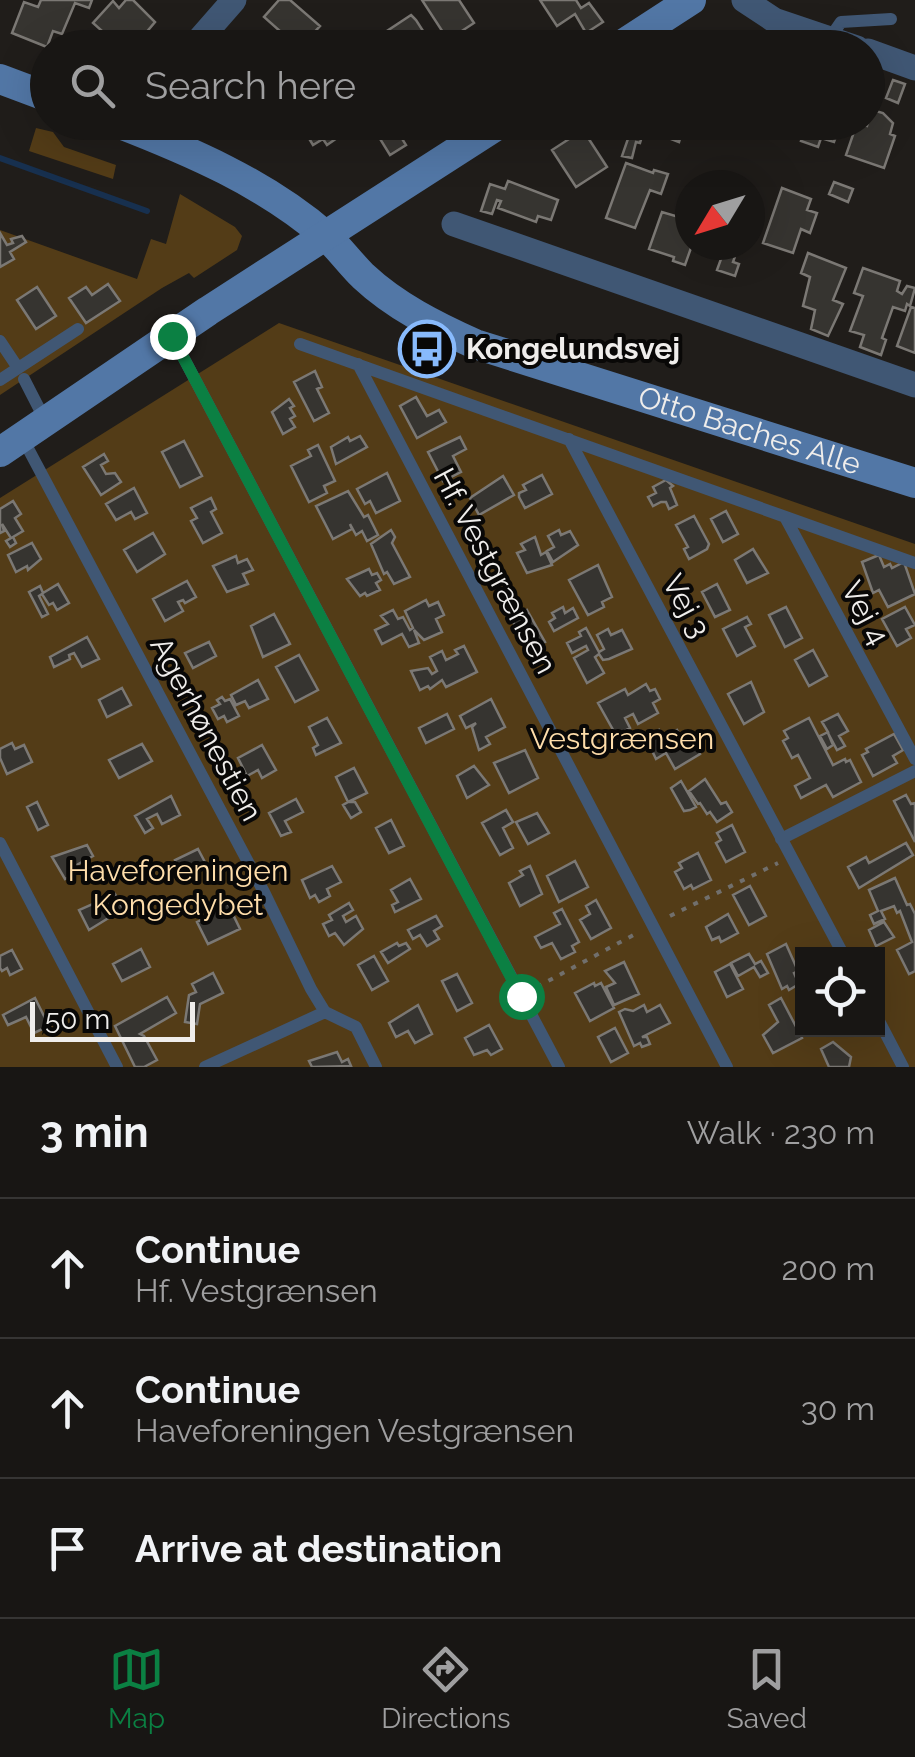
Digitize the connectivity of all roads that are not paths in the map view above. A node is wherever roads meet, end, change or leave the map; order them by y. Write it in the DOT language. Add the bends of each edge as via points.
graph roads {
  1 [pos="234,0"];
  2 [pos="691,0"];
  3 [pos="744,0"];
  4 [pos="890,20"];
  5 [pos="208,30"];
  6 [pos="645,30"];
  7 [pos="805,30"];
  8 [pos="836,30"];
  9 [pos="885,57"];
  10 [pos="915,68"];
  11 [pos="0,79"];
  12 [pos="30,90"];
  13 [pos="161,140"];
  14 [pos="475,140"];
  15 [pos="454,224"];
  16 [pos="327,237"];
  17 [pos="78,329"];
  18 [pos="172,336"];
  19 [pos="0,341"];
  20 [pos="300,344"];
  21 [pos="358,364"];
  22 [pos="21,374"];
  23 [pos="0,380"];
  24 [pos="915,385"];
  25 [pos="22,437"];
  26 [pos="569,439"];
  27 [pos="915,483"];
  28 [pos="785,516"];
  29 [pos="915,563"];
  30 [pos="915,760"];
  31 [pos="915,770"];
  32 [pos="781,839"];
  33 [pos="0,843"];
  34 [pos="839,947"];
  35 [pos="324,1012"];
  36 [pos="885,1032"];
  37 [pos="117,1067"];
  38 [pos="204,1067"];
  39 [pos="376,1067"];
  40 [pos="558,1067"];
  41 [pos="727,1067"];
  42 [pos="903,1067"];
  1 -- 5 [label="street"];
  2 -- 6 [label="street"];
  3 -- 7 [label="street"];
  4 -- 8 [label="lane" via="841,22"];
  9 -- 10 [label="street"];
  11 -- 12 [label="street"];
  13 -- 16 [label="street, Otto Baches Alle" via="263,190"];
  14 -- 16 [label="street"];
  15 -- 24 [label="street" via="527,258"];
  16 -- 18 [label="street"];
  16 -- 27 [label="street, Otto Baches Alle" via="394,300 475,344"];
  17 -- 22 [label="lane"];
  18 -- 25 [label="street"];
  18 -- 40 [label="lane"];
  19 -- 22 [label="lane"];
  20 -- 21 [label="lane"];
  21 -- 26 [label="lane"];
  21 -- 41 [label="lane, Hf. Vestgrænsen"];
  22 -- 23 [label="lane"];
  22 -- 25 [label="lane"];
  25 -- 35 [label="lane, Agerhønestien"];
  26 -- 28 [label="lane"];
  26 -- 32 [label="lane, Vej 3"];
  28 -- 29 [label="lane"];
  28 -- 30 [label="lane, Vej 4"];
  31 -- 32 [label="lane"];
  32 -- 34 [label="lane, Vej 3"];
  33 -- 37 [label="lane"];
  35 -- 38 [label="lane"];
  35 -- 39 [label="lane, Agerhønestien" via="356,1027"];
  36 -- 42 [label="lane"];
}
